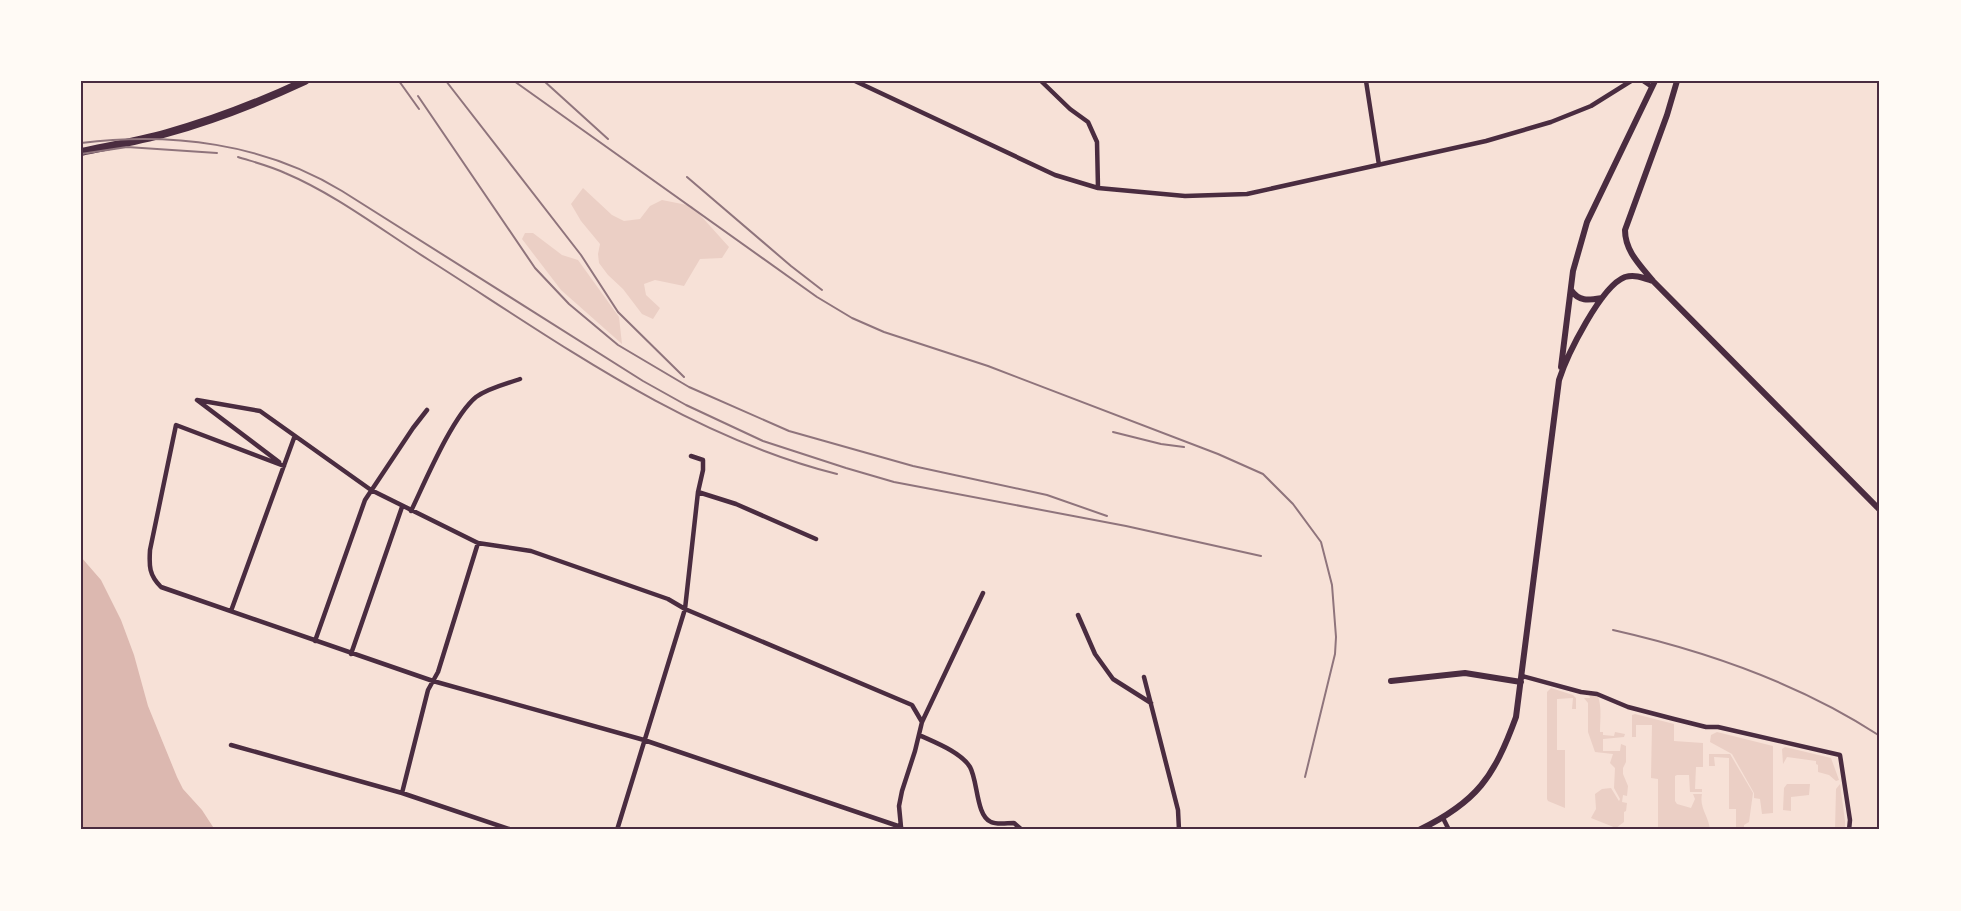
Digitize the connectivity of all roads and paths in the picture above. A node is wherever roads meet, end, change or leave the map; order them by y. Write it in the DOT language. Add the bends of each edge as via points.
graph roads {
  1 [pos="305,81"];
  2 [pos="855,81"];
  3 [pos="1041,81"];
  4 [pos="1366,81"];
  5 [pos="1631,81"];
  6 [pos="1643,81"];
  7 [pos="1677,81"];
  8 [pos="1654,84"];
  9 [pos="81,152"];
  10 [pos="1379,165"];
  11 [pos="1098,188"];
  12 [pos="1653,281"];
  13 [pos="1571,289"];
  14 [pos="1602,298"];
  15 [pos="520,379"];
  16 [pos="1559,380"];
  17 [pos="427,410"];
  18 [pos="294,438"];
  19 [pos="691,456"];
  20 [pos="284,466"];
  21 [pos="371,490"];
  22 [pos="698,492"];
  23 [pos="402,507"];
  24 [pos="1880,510"];
  25 [pos="411,511"];
  26 [pos="816,539"];
  27 [pos="478,543"];
  28 [pos="983,593"];
  29 [pos="685,609"];
  30 [pos="231,612"];
  31 [pos="1078,615"];
  32 [pos="315,641"];
  33 [pos="351,654"];
  34 [pos="1144,677"];
  35 [pos="1522,679"];
  36 [pos="433,681"];
  37 [pos="1391,681"];
  38 [pos="1151,703"];
  39 [pos="922,722"];
  40 [pos="919,735"];
  41 [pos="644,740"];
  42 [pos="231,746"];
  43 [pos="402,793"];
  44 [pos="1443,818"];
  45 [pos="902,829"];
  46 [pos="512,830"];
  47 [pos="617,830"];
  48 [pos="1022,830"];
  49 [pos="1179,830"];
  50 [pos="1419,830"];
  51 [pos="1449,830"];
  52 [pos="1849,830"];
  1 -- 9 [label="highway" via="218,118"];
  2 -- 11 [label="street" via="1055,175"];
  3 -- 11 [label="street" via="1088,122 1097,142"];
  4 -- 10 [label="street"];
  5 -- 10 [label="street" via="1600,102 1551,122"];
  6 -- 8 [label="street"];
  7 -- 12 [label="main road" via="1625,230 1630,252"];
  8 -- 13 [label="main road" via="1587,222"];
  10 -- 11 [label="street" via="1246,194 1185,196"];
  12 -- 14 [label="main road" via="1625,277"];
  12 -- 24 [label="main road"];
  13 -- 14 [label="main road" via="1576,297 1586,300"];
  13 -- 16 [label="main road"];
  14 -- 16 [label="main road"];
  15 -- 25 [label="street" via="478,396 468,405 444,443"];
  16 -- 35 [label="main road"];
  17 -- 21 [label="street"];
  18 -- 20 [label="street"];
  18 -- 20 [label="street" via="260,411 197,400"];
  18 -- 21 [label="street"];
  19 -- 22 [label="street" via="703,460"];
  20 -- 30 [label="street"];
  20 -- 30 [label="street" via="176,425 149,569 161,587"];
  21 -- 23 [label="street"];
  21 -- 32 [label="street"];
  22 -- 26 [label="street"];
  22 -- 29 [label="street"];
  23 -- 25 [label="street"];
  23 -- 33 [label="street"];
  25 -- 27 [label="street"];
  27 -- 29 [label="street" via="531,551 668,599"];
  27 -- 36 [label="street"];
  28 -- 39 [label="street"];
  29 -- 39 [label="street" via="912,705"];
  29 -- 41 [label="street"];
  30 -- 32 [label="street"];
  31 -- 38 [label="street" via="1095,654 1113,679"];
  32 -- 33 [label="street"];
  33 -- 36 [label="street"];
  34 -- 38 [label="street"];
  35 -- 37 [label="main road" via="1465,673"];
  35 -- 44 [label="main road" via="1516,717 1493,769 1473,796"];
  35 -- 52 [label="street" via="1597,694 1628,707 1706,727 1840,755"];
  36 -- 41 [label="street"];
  36 -- 43 [label="street"];
  38 -- 49 [label="street" via="1178,810"];
  39 -- 40 [label="street"];
  40 -- 45 [label="street" via="899,806"];
  40 -- 48 [label="street" via="946,747 969,766 987,819 992,823 1014,823"];
  41 -- 45 [label="street"];
  41 -- 47 [label="street"];
  42 -- 43 [label="street"];
  43 -- 46 [label="street"];
  44 -- 50 [label="main road"];
  44 -- 51 [label="street"];
}
